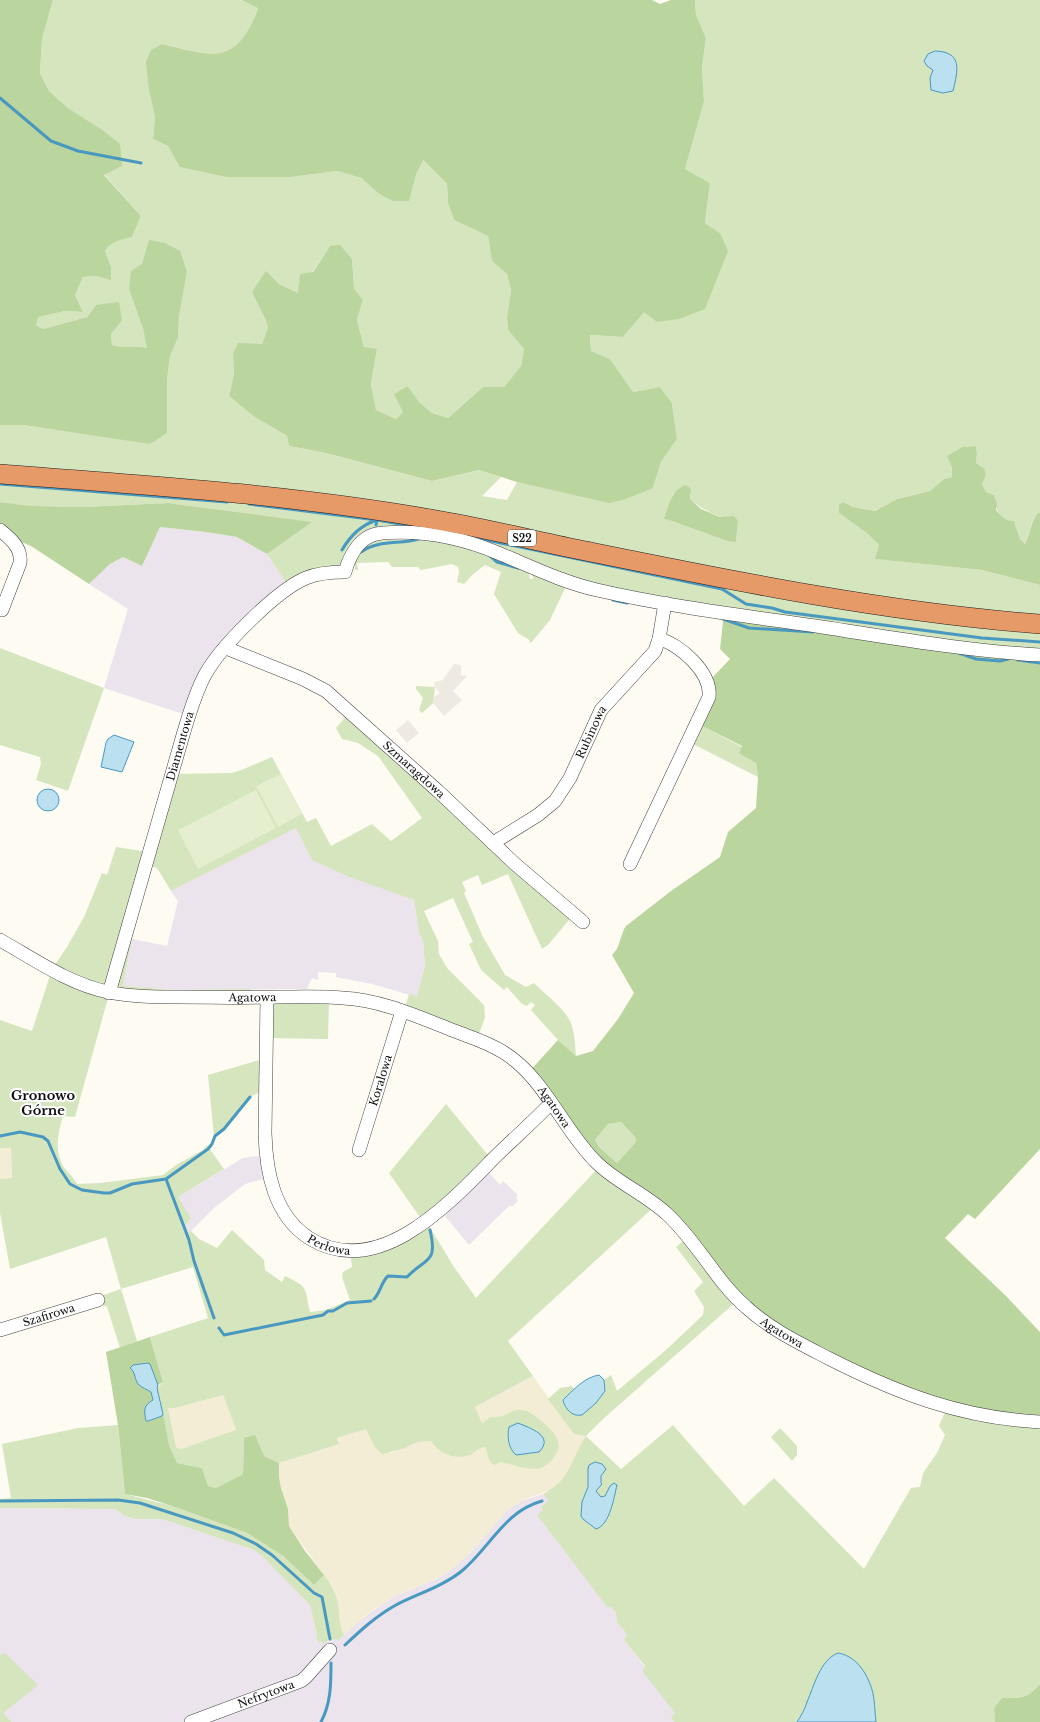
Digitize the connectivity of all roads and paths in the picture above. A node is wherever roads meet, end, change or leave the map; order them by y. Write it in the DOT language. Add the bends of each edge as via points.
graph roads {
  1 [pos="0,474"];
  2 [pos="0,530"];
  3 [pos="665,603"];
  4 [pos="2,610"];
  5 [pos="1040,624"];
  6 [pos="659,639"];
  7 [pos="226,648"];
  8 [pos="1040,655"];
  9 [pos="493,843"];
  10 [pos="630,864"];
  11 [pos="583,922"];
  12 [pos="0,940"];
  13 [pos="109,993"];
  14 [pos="267,998"];
  15 [pos="402,1011"];
  16 [pos="551,1103"];
  17 [pos="359,1150"];
  18 [pos="98,1300"];
  19 [pos="0,1330"];
  20 [pos="1040,1422"];
  21 [pos="330,1650"];
  22 [pos="191,1722"];
  1 -- 5 [label="highway, S22" via="303,499 433,519 799,593 888,607"];
  2 -- 4 [label="street" via="17,546 21,557"];
  3 -- 6 [label="street, Rubinowa"];
  3 -- 7 [label="street, Diamentowa" via="594,590 475,545 433,535 382,533 361,542 345,572 312,576 289,587"];
  3 -- 8 [label="street" via="964,648"];
  6 -- 9 [label="street, Rubinowa" via="655,651 601,710 570,778 558,798 538,815"];
  6 -- 10 [label="street" via="680,648 705,677 710,692"];
  7 -- 9 [label="street, Szmaragdowa" via="297,676 326,691"];
  7 -- 13 [label="street, Diamentowa" via="208,670 190,711"];
  9 -- 11 [label="street, Szmaragdowa"];
  12 -- 13 [label="street, Agatowa" via="74,981"];
  13 -- 14 [label="street, Agatowa" via="162,997"];
  14 -- 15 [label="street, Agatowa" via="342,998 371,1002"];
  14 -- 16 [label="street, Perłowa" via="267,1162 276,1197 285,1216 305,1235 325,1246 346,1251 373,1247 420,1225 457,1195"];
  15 -- 16 [label="street, Agatowa" via="502,1051 528,1072"];
  15 -- 17 [label="street, Koralowa"];
  16 -- 20 [label="street, Agatowa" via="597,1163 613,1177 665,1212 681,1228 738,1300 773,1328 865,1376 920,1399 953,1409 1004,1419"];
  18 -- 19 [label="street, Szafirowa"];
  21 -- 22 [label="street, Nefrytowa" via="306,1677 296,1684"];
}
